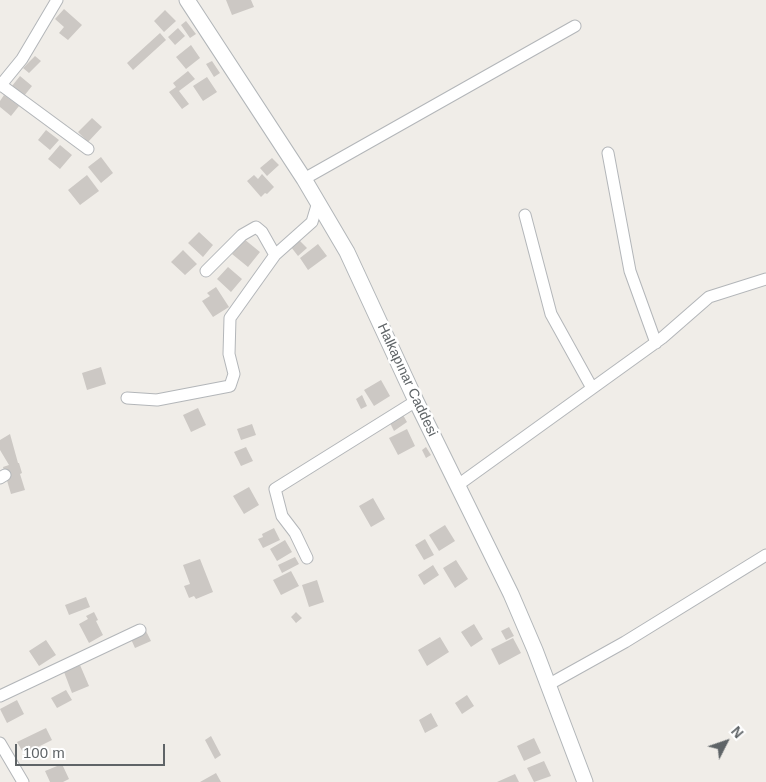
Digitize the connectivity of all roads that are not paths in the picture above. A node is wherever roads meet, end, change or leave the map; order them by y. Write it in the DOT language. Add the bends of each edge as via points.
graph roads {
  1 [pos="57,0"];
  2 [pos="187,0"];
  3 [pos="575,26"];
  4 [pos="1,85"];
  5 [pos="88,149"];
  6 [pos="608,153"];
  7 [pos="304,179"];
  8 [pos="318,202"];
  9 [pos="525,215"];
  10 [pos="275,255"];
  11 [pos="206,271"];
  12 [pos="766,279"];
  13 [pos="656,343"];
  14 [pos="592,388"];
  15 [pos="127,398"];
  16 [pos="416,400"];
  17 [pos="458,485"];
  18 [pos="766,555"];
  19 [pos="307,558"];
  20 [pos="140,630"];
  21 [pos="554,681"];
  22 [pos="0,696"];
  23 [pos="0,742"];
  24 [pos="23,782"];
  25 [pos="585,782"];
  1 -- 4 [label="street" via="22,59"];
  2 -- 7 [label="main road, Halkapınar Caddesi"];
  3 -- 7 [label="street"];
  4 -- 5 [label="street"];
  6 -- 13 [label="street" via="630,271"];
  7 -- 8 [label="main road, Halkapınar Caddesi"];
  8 -- 10 [label="street" via="312,222"];
  8 -- 16 [label="main road, Halkapınar Caddesi" via="355,267"];
  9 -- 14 [label="street" via="551,314"];
  10 -- 11 [label="street" via="256,227 242,235"];
  10 -- 15 [label="street" via="230,318 229,354 234,374 230,386 157,400"];
  12 -- 13 [label="street" via="709,297"];
  13 -- 14 [label="street"];
  14 -- 17 [label="street"];
  16 -- 17 [label="main road, Halkapınar Caddesi"];
  16 -- 19 [label="street" via="275,489 282,516"];
  17 -- 25 [label="main road, Halkapınar Caddesi" via="535,650"];
  18 -- 21 [label="street" via="625,642"];
  20 -- 22 [label="street"];
  23 -- 24 [label="street"];
}
